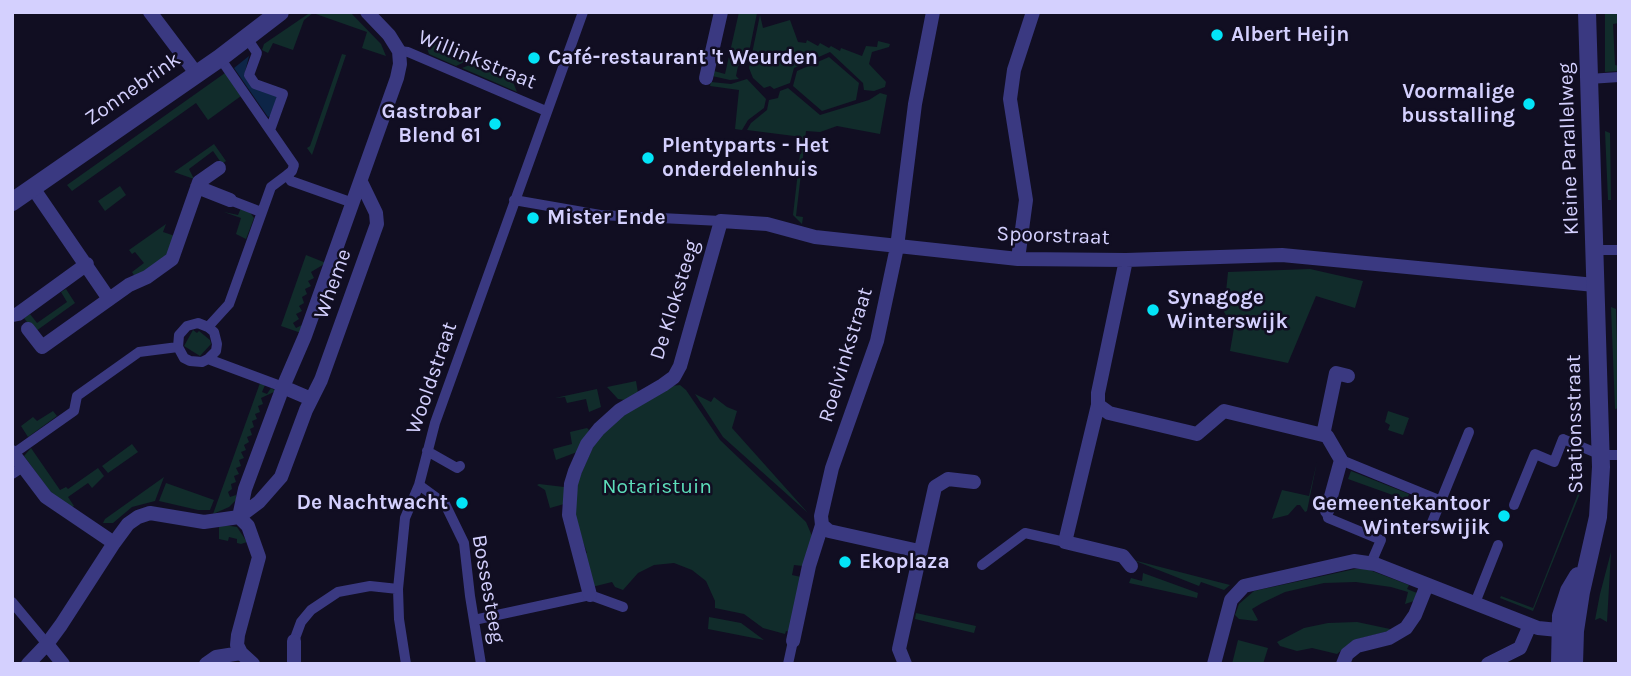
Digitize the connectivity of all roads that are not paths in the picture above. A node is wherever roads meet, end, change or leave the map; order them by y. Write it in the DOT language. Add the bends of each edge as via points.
graph roads {
  1 [pos="150,12"];
  2 [pos="280,12"];
  3 [pos="367,12"];
  4 [pos="583,12"];
  5 [pos="722,12"];
  6 [pos="933,12"];
  7 [pos="1033,12"];
  8 [pos="1587,12"];
  9 [pos="247,38"];
  10 [pos="399,51"];
  11 [pos="219,58"];
  12 [pos="196,73"];
  13 [pos="1619,77"];
  14 [pos="706,78"];
  15 [pos="1589,79"];
  16 [pos="546,111"];
  17 [pos="270,130"];
  18 [pos="219,167"];
  19 [pos="283,178"];
  20 [pos="361,182"];
  21 [pos="197,187"];
  22 [pos="33,188"];
  23 [pos="230,200"];
  24 [pos="514,200"];
  25 [pos="12,202"];
  26 [pos="353,203"];
  27 [pos="261,212"];
  28 [pos="721,220"];
  29 [pos="897,247"];
  30 [pos="1595,250"];
  31 [pos="1619,250"];
  32 [pos="1018,258"];
  33 [pos="1126,260"];
  34 [pos="87,264"];
  35 [pos="1595,285"];
  36 [pos="109,299"];
  37 [pos="13,315"];
  38 [pos="208,327"];
  39 [pos="28,329"];
  40 [pos="178,347"];
  41 [pos="208,359"];
  42 [pos="1348,376"];
  43 [pos="283,387"];
  44 [pos="311,399"];
  45 [pos="1098,405"];
  46 [pos="1469,432"];
  47 [pos="1323,435"];
  48 [pos="428,451"];
  49 [pos="13,453"];
  50 [pos="1610,455"];
  51 [pos="1341,460"];
  52 [pos="460,466"];
  53 [pos="17,471"];
  54 [pos="974,482"];
  55 [pos="419,485"];
  56 [pos="1441,501"];
  57 [pos="1514,505"];
  58 [pos="1327,511"];
  59 [pos="239,517"];
  60 [pos="822,525"];
  61 [pos="1432,525"];
  62 [pos="1065,542"];
  63 [pos="114,543"];
  64 [pos="1498,545"];
  65 [pos="919,551"];
  66 [pos="1371,563"];
  67 [pos="982,565"];
  68 [pos="1131,566"];
  69 [pos="1427,584"];
  70 [pos="398,589"];
  71 [pos="590,595"];
  72 [pos="12,602"];
  73 [pos="1475,603"];
  74 [pos="624,607"];
  75 [pos="474,620"];
  76 [pos="1530,625"];
  77 [pos="1567,631"];
  78 [pos="294,641"];
  79 [pos="793,641"];
  80 [pos="47,644"];
  81 [pos="241,653"];
  82 [pos="28,664"];
  83 [pos="63,664"];
  84 [pos="206,664"];
  85 [pos="253,664"];
  86 [pos="294,664"];
  87 [pos="406,664"];
  88 [pos="481,664"];
  89 [pos="788,664"];
  90 [pos="905,664"];
  91 [pos="1214,664"];
  92 [pos="1343,664"];
  93 [pos="1488,664"];
  94 [pos="1560,664"];
  95 [pos="1573,664"];
  1 -- 12 [label="street"];
  2 -- 9 [label="street, Zonnebrink"];
  3 -- 10 [label="street, Willinkstraat"];
  4 -- 16 [label="street, Wooldstraat"];
  5 -- 14 [label="street"];
  6 -- 29 [label="street, Roelvinkstraat" via="915,104"];
  7 -- 32 [label="street" via="1010,99 1026,200"];
  8 -- 15 [label="street, Kleine Parallelweg"];
  9 -- 11 [label="street, Zonnebrink"];
  9 -- 17 [label="street" via="257,53 249,75 255,84 283,94"];
  10 -- 16 [label="street, Willinkstraat"];
  10 -- 20 [label="street, Wheme" via="397,78"];
  11 -- 12 [label="street, Zonnebrink"];
  11 -- 17 [label="street"];
  12 -- 22 [label="street, Zonnebrink"];
  13 -- 15 [label="street"];
  15 -- 30 [label="street, Kleine Parallelweg"];
  16 -- 24 [label="street, Wooldstraat"];
  17 -- 19 [label="street" via="294,165"];
  18 -- 21 [label="street"];
  19 -- 26 [label="street"];
  19 -- 27 [label="street" via="271,187"];
  20 -- 26 [label="street, Wheme"];
  20 -- 44 [label="street, Wheme" via="377,224"];
  21 -- 23 [label="street"];
  21 -- 36 [label="street" via="172,259"];
  22 -- 25 [label="street, Zonnebrink"];
  22 -- 34 [label="street"];
  23 -- 27 [label="street"];
  24 -- 28 [label="street, Spoorstraat" via="600,215"];
  24 -- 48 [label="street, Wooldstraat"];
  26 -- 43 [label="street, Wheme"];
  27 -- 38 [label="street" via="229,304"];
  28 -- 29 [label="street, Spoorstraat"];
  28 -- 71 [label="street, De Kloksteeg" via="674,377 605,423 587,444 575,471 569,515"];
  29 -- 32 [label="street, Spoorstraat"];
  29 -- 60 [label="street, Roelvinkstraat" via="877,341 832,468"];
  30 -- 31 [label="street"];
  30 -- 35 [label="street, Kleine Parallelweg"];
  32 -- 33 [label="street, Spoorstraat"];
  33 -- 35 [label="street, Spoorstraat" via="1282,255"];
  33 -- 45 [label="street"];
  34 -- 36 [label="street"];
  34 -- 37 [label="street"];
  35 -- 50 [label="street, Stationsstraat"];
  36 -- 39 [label="street" via="42,347"];
  38 -- 40 [label="street" via="198,323 187,326 179,335"];
  38 -- 41 [label="street" via="217,344"];
  40 -- 41 [label="street" via="190,361"];
  40 -- 49 [label="street" via="139,352 77,396 74,411"];
  41 -- 43 [label="street"];
  42 -- 47 [label="street" via="1336,373"];
  43 -- 44 [label="street"];
  43 -- 59 [label="street, Wheme"];
  44 -- 59 [label="street, Wheme" via="281,477"];
  45 -- 47 [label="street" via="1109,413 1197,434 1224,411"];
  45 -- 62 [label="street"];
  46 -- 56 [label="street"];
  47 -- 51 [label="street"];
  48 -- 52 [label="street"];
  48 -- 55 [label="street, Wooldstraat"];
  49 -- 53 [label="street"];
  50 -- 57 [label="street" via="1563,439 1554,462 1535,454"];
  50 -- 77 [label="street, Stationsstraat"];
  51 -- 56 [label="street"];
  51 -- 58 [label="street"];
  53 -- 63 [label="street" via="46,497"];
  54 -- 65 [label="street" via="948,479 935,487"];
  55 -- 70 [label="street, Wooldstraat" via="405,518"];
  55 -- 75 [label="street, Bossesteeg" via="445,505 456,522 464,543"];
  56 -- 61 [label="street"];
  58 -- 66 [label="street" via="1328,518 1381,540"];
  59 -- 63 [label="street" via="204,522 150,513 128,524"];
  59 -- 81 [label="street" via="248,526 259,557 238,635"];
  60 -- 65 [label="street" via="829,531"];
  60 -- 79 [label="street, Roelvinkstraat"];
  62 -- 67 [label="street" via="1025,533"];
  62 -- 68 [label="street" via="1123,556"];
  63 -- 80 [label="street"];
  64 -- 73 [label="street"];
  65 -- 90 [label="street" via="899,649"];
  66 -- 69 [label="street"];
  66 -- 91 [label="street" via="1354,561 1244,586 1231,600"];
  69 -- 73 [label="street"];
  69 -- 92 [label="street" via="1406,628 1389,638 1357,646"];
  70 -- 78 [label="street" via="370,586 338,592 301,622"];
  70 -- 87 [label="street, Wooldstraat"];
  71 -- 74 [label="street"];
  71 -- 75 [label="street"];
  72 -- 80 [label="street"];
  73 -- 76 [label="street"];
  75 -- 88 [label="street, Bossesteeg"];
  76 -- 77 [label="street"];
  76 -- 93 [label="street" via="1520,648"];
  77 -- 94 [label="street, Stationsstraat"];
  77 -- 95 [label="street, Stationsstraat"];
  78 -- 86 [label="street"];
  79 -- 89 [label="street, Roelvinkstraat"];
  80 -- 82 [label="street"];
  80 -- 83 [label="street"];
  81 -- 84 [label="street" via="216,657"];
  81 -- 85 [label="street"];
}
